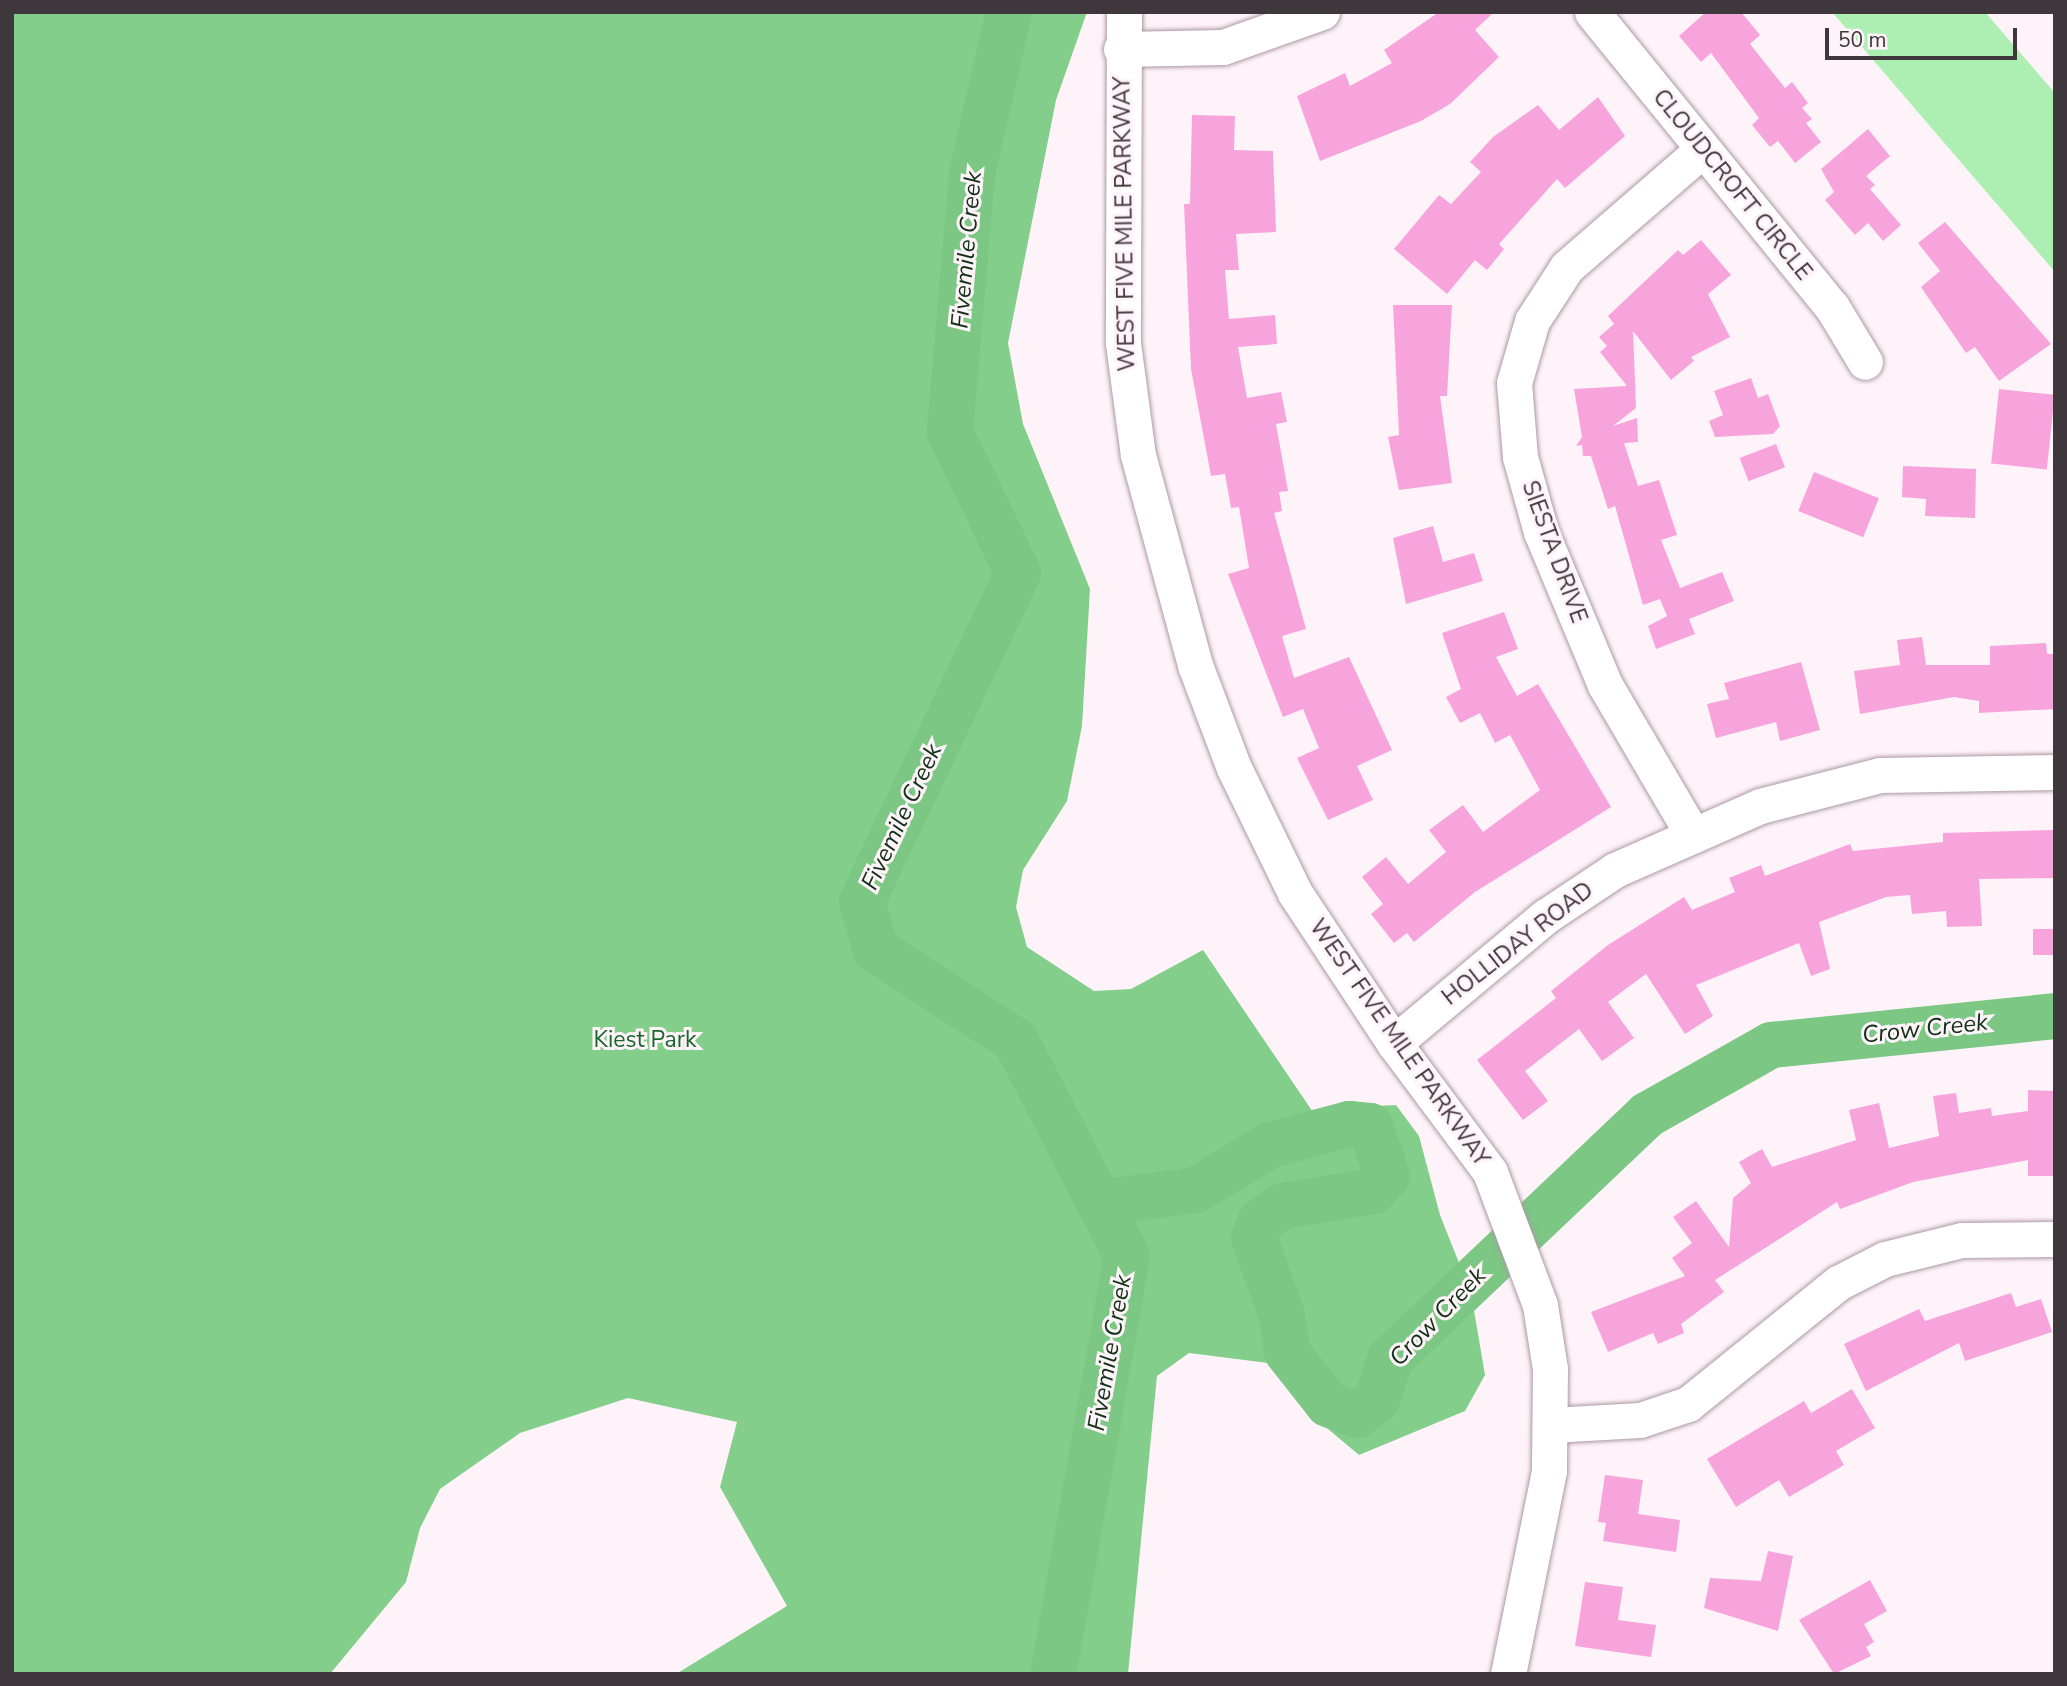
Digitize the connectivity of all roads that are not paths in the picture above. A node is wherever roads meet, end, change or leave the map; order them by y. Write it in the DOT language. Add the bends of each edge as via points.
graph roads {
  1 [pos="1124,12"];
  2 [pos="1322,12"];
  3 [pos="1592,12"];
  4 [pos="1121,49"];
  5 [pos="1702,150"];
  6 [pos="1866,362"];
  7 [pos="2055,772"];
  8 [pos="1693,835"];
  9 [pos="1394,1043"];
  10 [pos="2055,1239"];
  11 [pos="1551,1425"];
  12 [pos="1508,1674"];
  1 -- 4 [label="street, WEST FIVE MILE PARKWAY"];
  2 -- 4 [label="street" via="1223,47"];
  3 -- 5 [label="street, CLOUDCROFT CIRCLE"];
  4 -- 9 [label="street, WEST FIVE MILE PARKWAY" via="1123,343 1138,455 1161,557 1195,665 1261,826 1295,893"];
  5 -- 6 [label="street, CLOUDCROFT CIRCLE" via="1832,307"];
  5 -- 8 [label="street, SIESTA DRIVE" via="1567,267 1532,321 1514,383 1520,457 1541,532 1605,685"];
  7 -- 8 [label="street, HOLLIDAY ROAD" via="1880,775 1760,806"];
  8 -- 9 [label="street, HOLLIDAY ROAD" via="1615,870 1546,916"];
  9 -- 11 [label="street, WEST FIVE MILE PARKWAY" via="1490,1172 1540,1304"];
  10 -- 11 [label="street" via="1962,1240 1885,1259 1838,1283 1688,1404 1640,1420"];
  11 -- 12 [label="street, WEST FIVE MILE PARKWAY" via="1549,1471"];
}
